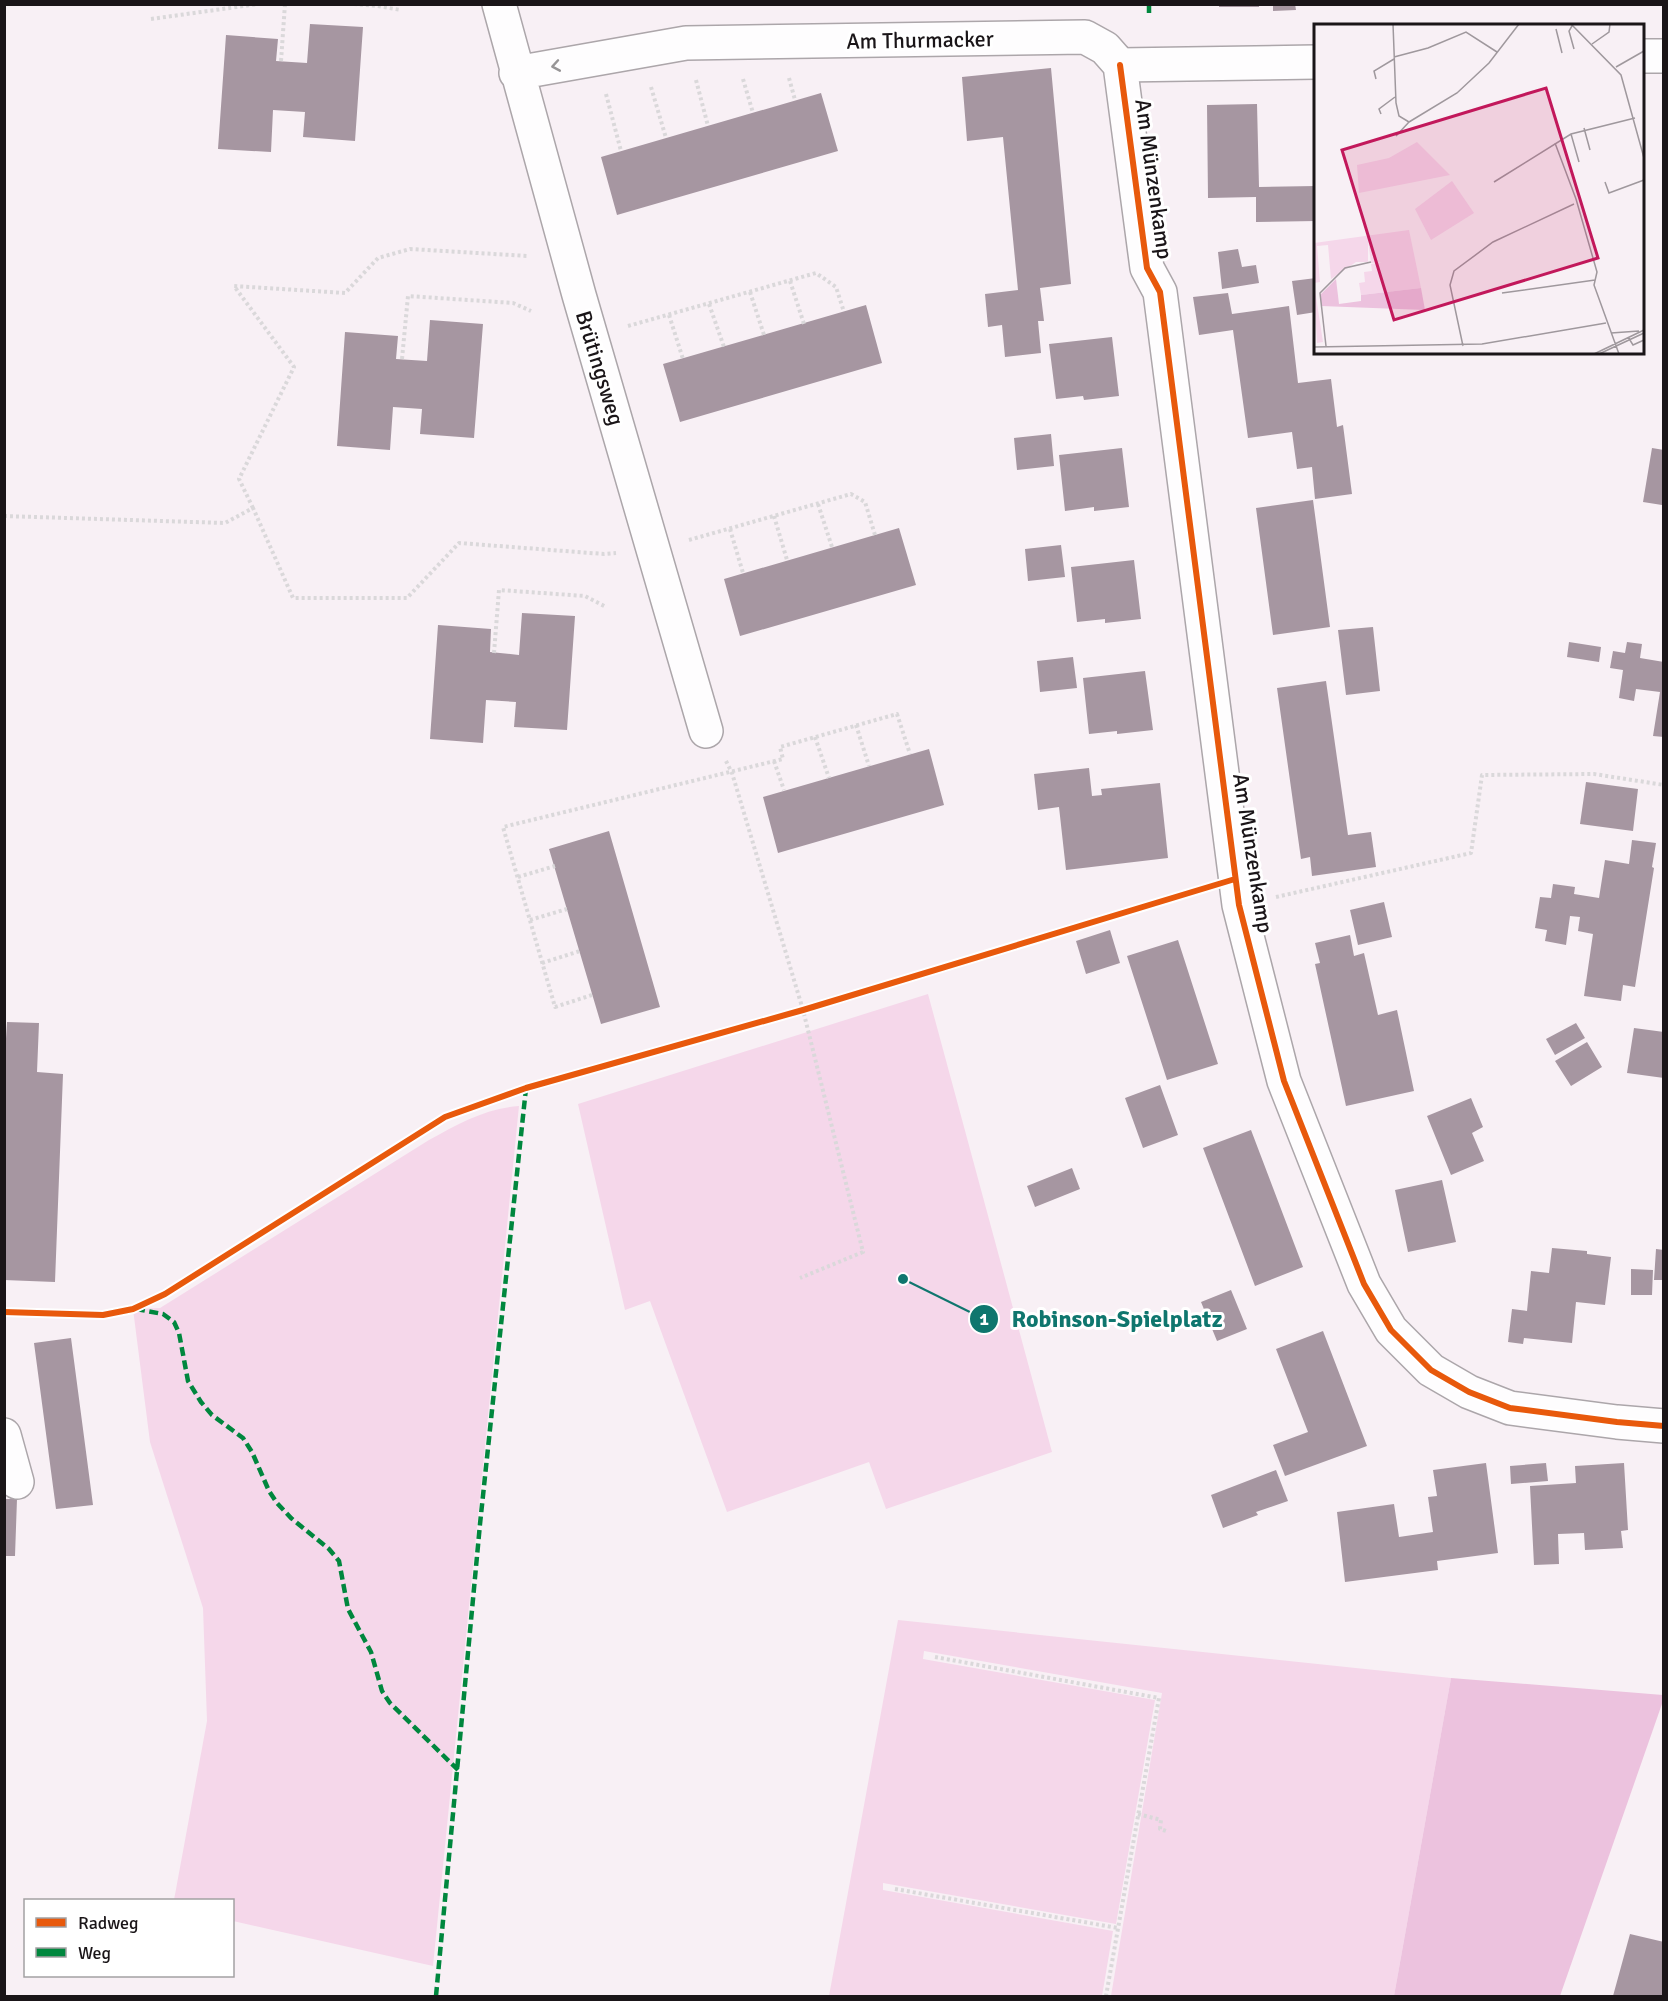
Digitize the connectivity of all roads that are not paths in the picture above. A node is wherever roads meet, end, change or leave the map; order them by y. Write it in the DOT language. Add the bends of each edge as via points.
graph roads {
  1 [pos="499,4"];
  2 [pos="1644,56"];
  3 [pos="1664,56"];
  4 [pos="1314,62"];
  5 [pos="1120,65"];
  6 [pos="516,73"];
  7 [pos="706,731"];
  8 [pos="1664,1426"];
  9 [pos="4,1435"];
  10 [pos="17,1482"];
  1 -- 6 [label="street, Brütingsweg"];
  2 -- 3 [label="street"];
  4 -- 5 [label="street"];
  5 -- 6 [label="street, Am Thurmacker, one-way" via="1105,48 1085,38 686,43"];
  5 -- 8 [label="street, Am Münzenkamp" via="1147,268 1160,292 1164,315 1239,905 1284,1082 1364,1284 1391,1330 1431,1370 1469,1392 1510,1408"];
  6 -- 7 [label="street, Brütingsweg"];
  9 -- 10 [label="street"];
}
